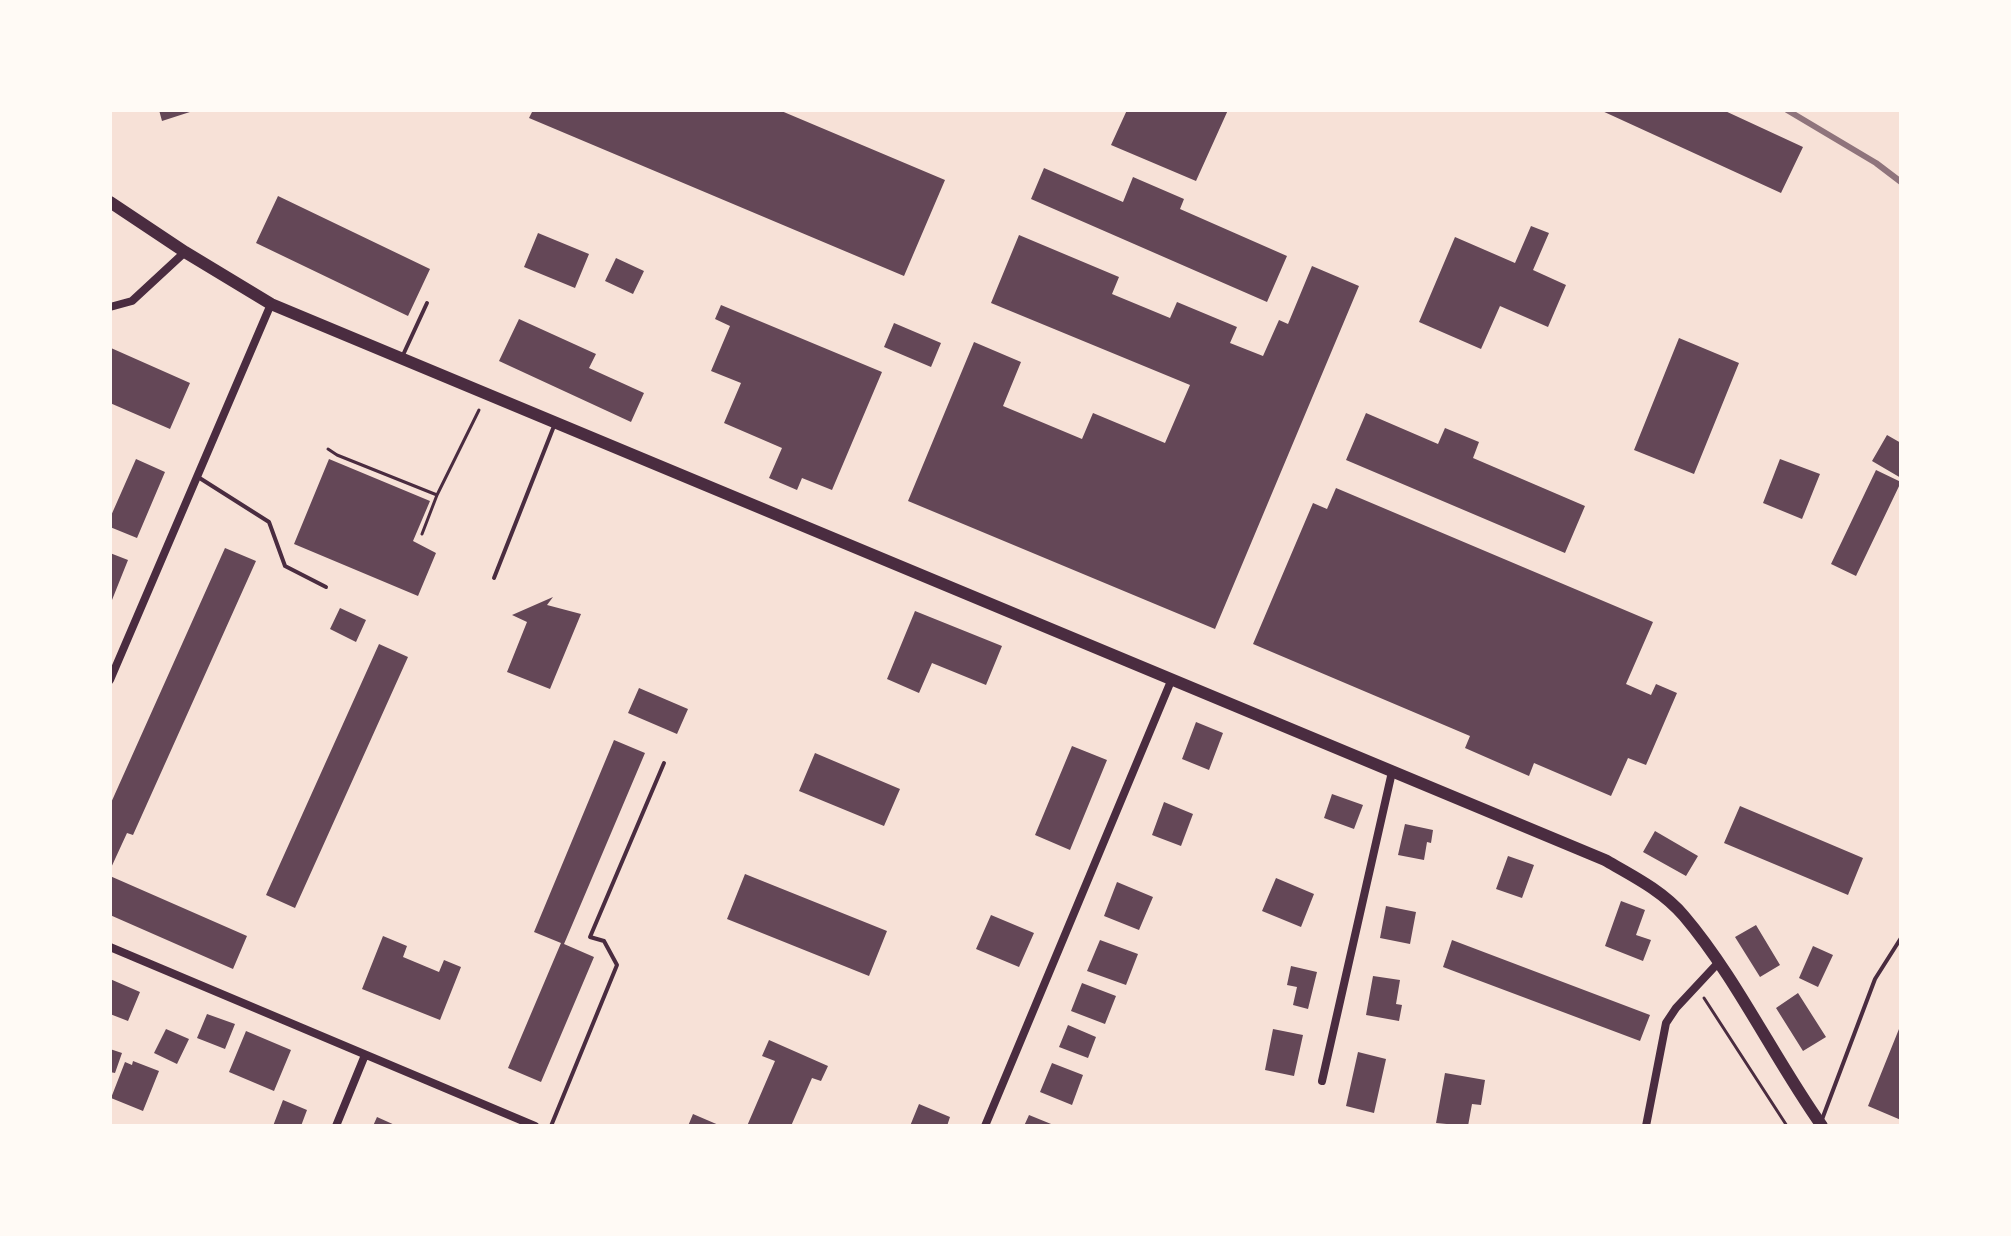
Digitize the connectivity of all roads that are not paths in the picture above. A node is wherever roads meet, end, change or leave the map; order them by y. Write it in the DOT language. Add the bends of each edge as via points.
graph roads {
  1 [pos="110,202"];
  2 [pos="185,252"];
  3 [pos="427,303"];
  4 [pos="271,304"];
  5 [pos="110,307"];
  6 [pos="401,359"];
  7 [pos="554,423"];
  8 [pos="198,477"];
  9 [pos="494,578"];
  10 [pos="326,587"];
  11 [pos="110,680"];
  12 [pos="1171,681"];
  13 [pos="664,763"];
  14 [pos="1392,772"];
  15 [pos="1901,938"];
  16 [pos="110,947"];
  17 [pos="1718,963"];
  18 [pos="365,1055"];
  19 [pos="1322,1081"];
  20 [pos="1821,1125"];
  21 [pos="336,1126"];
  22 [pos="535,1126"];
  23 [pos="551,1126"];
  24 [pos="985,1126"];
  25 [pos="1646,1126"];
  1 -- 2 [label="main road"];
  2 -- 4 [label="main road"];
  2 -- 5 [label="street" via="132,301"];
  3 -- 6 [label="lane"];
  4 -- 6 [label="main road"];
  4 -- 8 [label="street"];
  6 -- 7 [label="main road"];
  7 -- 9 [label="lane"];
  7 -- 12 [label="main road"];
  8 -- 10 [label="lane" via="269,522 285,566"];
  8 -- 11 [label="street"];
  12 -- 14 [label="main road"];
  12 -- 24 [label="street"];
  13 -- 23 [label="lane" via="590,937 604,941 617,965"];
  14 -- 17 [label="main road" via="1605,860 1652,887 1684,916"];
  14 -- 19 [label="street"];
  15 -- 20 [label="lane" via="1875,979"];
  16 -- 18 [label="street"];
  17 -- 20 [label="main road"];
  17 -- 25 [label="street" via="1666,1023"];
  18 -- 21 [label="street"];
  18 -- 22 [label="street"];
}
